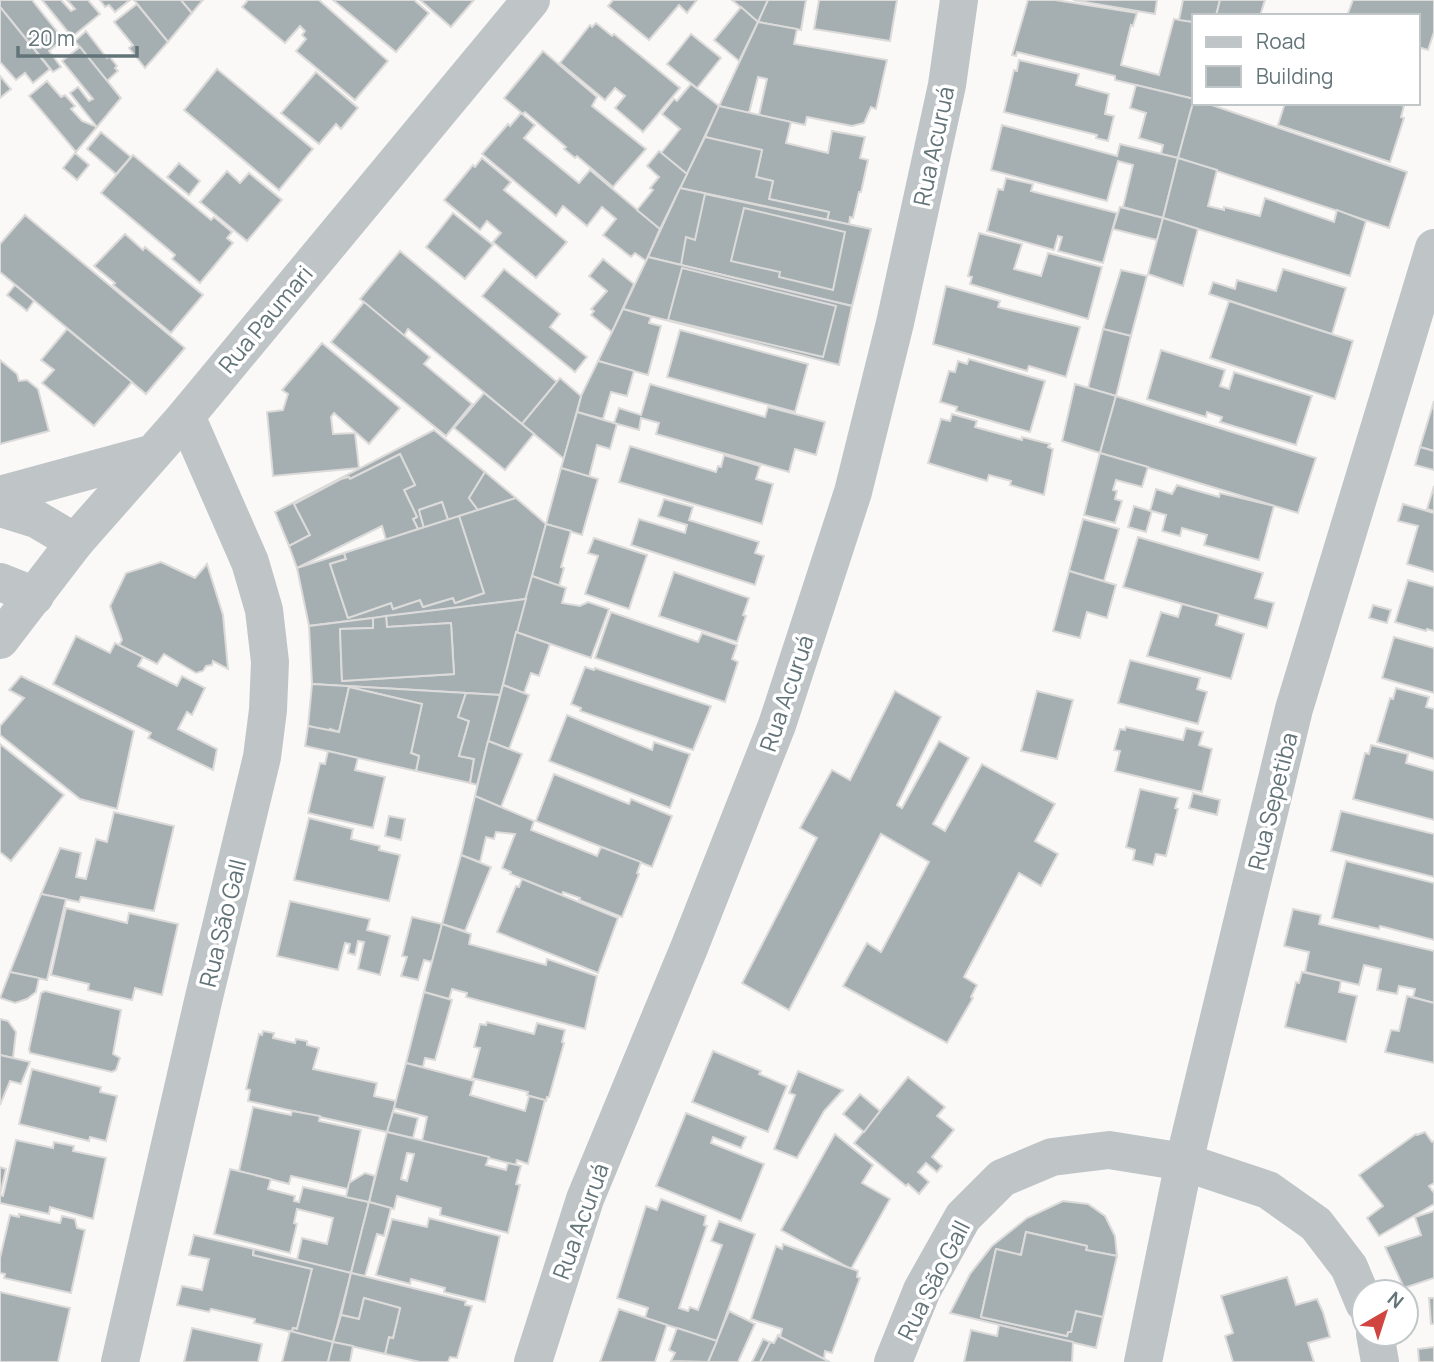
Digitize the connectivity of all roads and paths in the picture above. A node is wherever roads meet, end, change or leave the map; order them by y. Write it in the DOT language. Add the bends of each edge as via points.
graph roads {
  1 [pos="531,0"];
  2 [pos="959,0"];
  3 [pos="1434,248"];
  4 [pos="186,416"];
  5 [pos="150,454"];
  6 [pos="216,488"];
  7 [pos="0,495"];
  8 [pos="0,508"];
  9 [pos="75,542"];
  10 [pos="0,582"];
  11 [pos="35,596"];
  12 [pos="1,636"];
  13 [pos="1184,1162"];
  14 [pos="1354,1278"];
  15 [pos="120,1362"];
  16 [pos="533,1362"];
  17 [pos="893,1362"];
  18 [pos="1143,1362"];
  1 -- 4 [label="street, Rua Paumari"];
  2 -- 16 [label="street, Rua Acuruá" via="941,112 853,492 777,725 585,1199"];
  3 -- 13 [label="street, Rua Sepetiba" via="1294,709"];
  4 -- 5 [label="street, Rua Paumari"];
  4 -- 6 [label="street, Rua São Gall"];
  5 -- 6 [label="street"];
  5 -- 7 [label="street"];
  5 -- 9 [label="street, Rua Paumari"];
  6 -- 15 [label="street, Rua São Gall" via="250,562 264,610 270,662 268,710 262,757"];
  8 -- 9 [label="street" via="36,519"];
  9 -- 11 [label="street, Rua Paumari"];
  10 -- 11 [label="street"];
  11 -- 12 [label="street, Rua Paumari"];
  13 -- 14 [label="street, Rua São Gall" via="1269,1190 1316,1224"];
  13 -- 17 [label="street, Rua São Gall" via="1109,1150 1052,1157 1002,1178 963,1217 922,1290"];
  13 -- 18 [label="street, Rua Sepetiba"];
}
